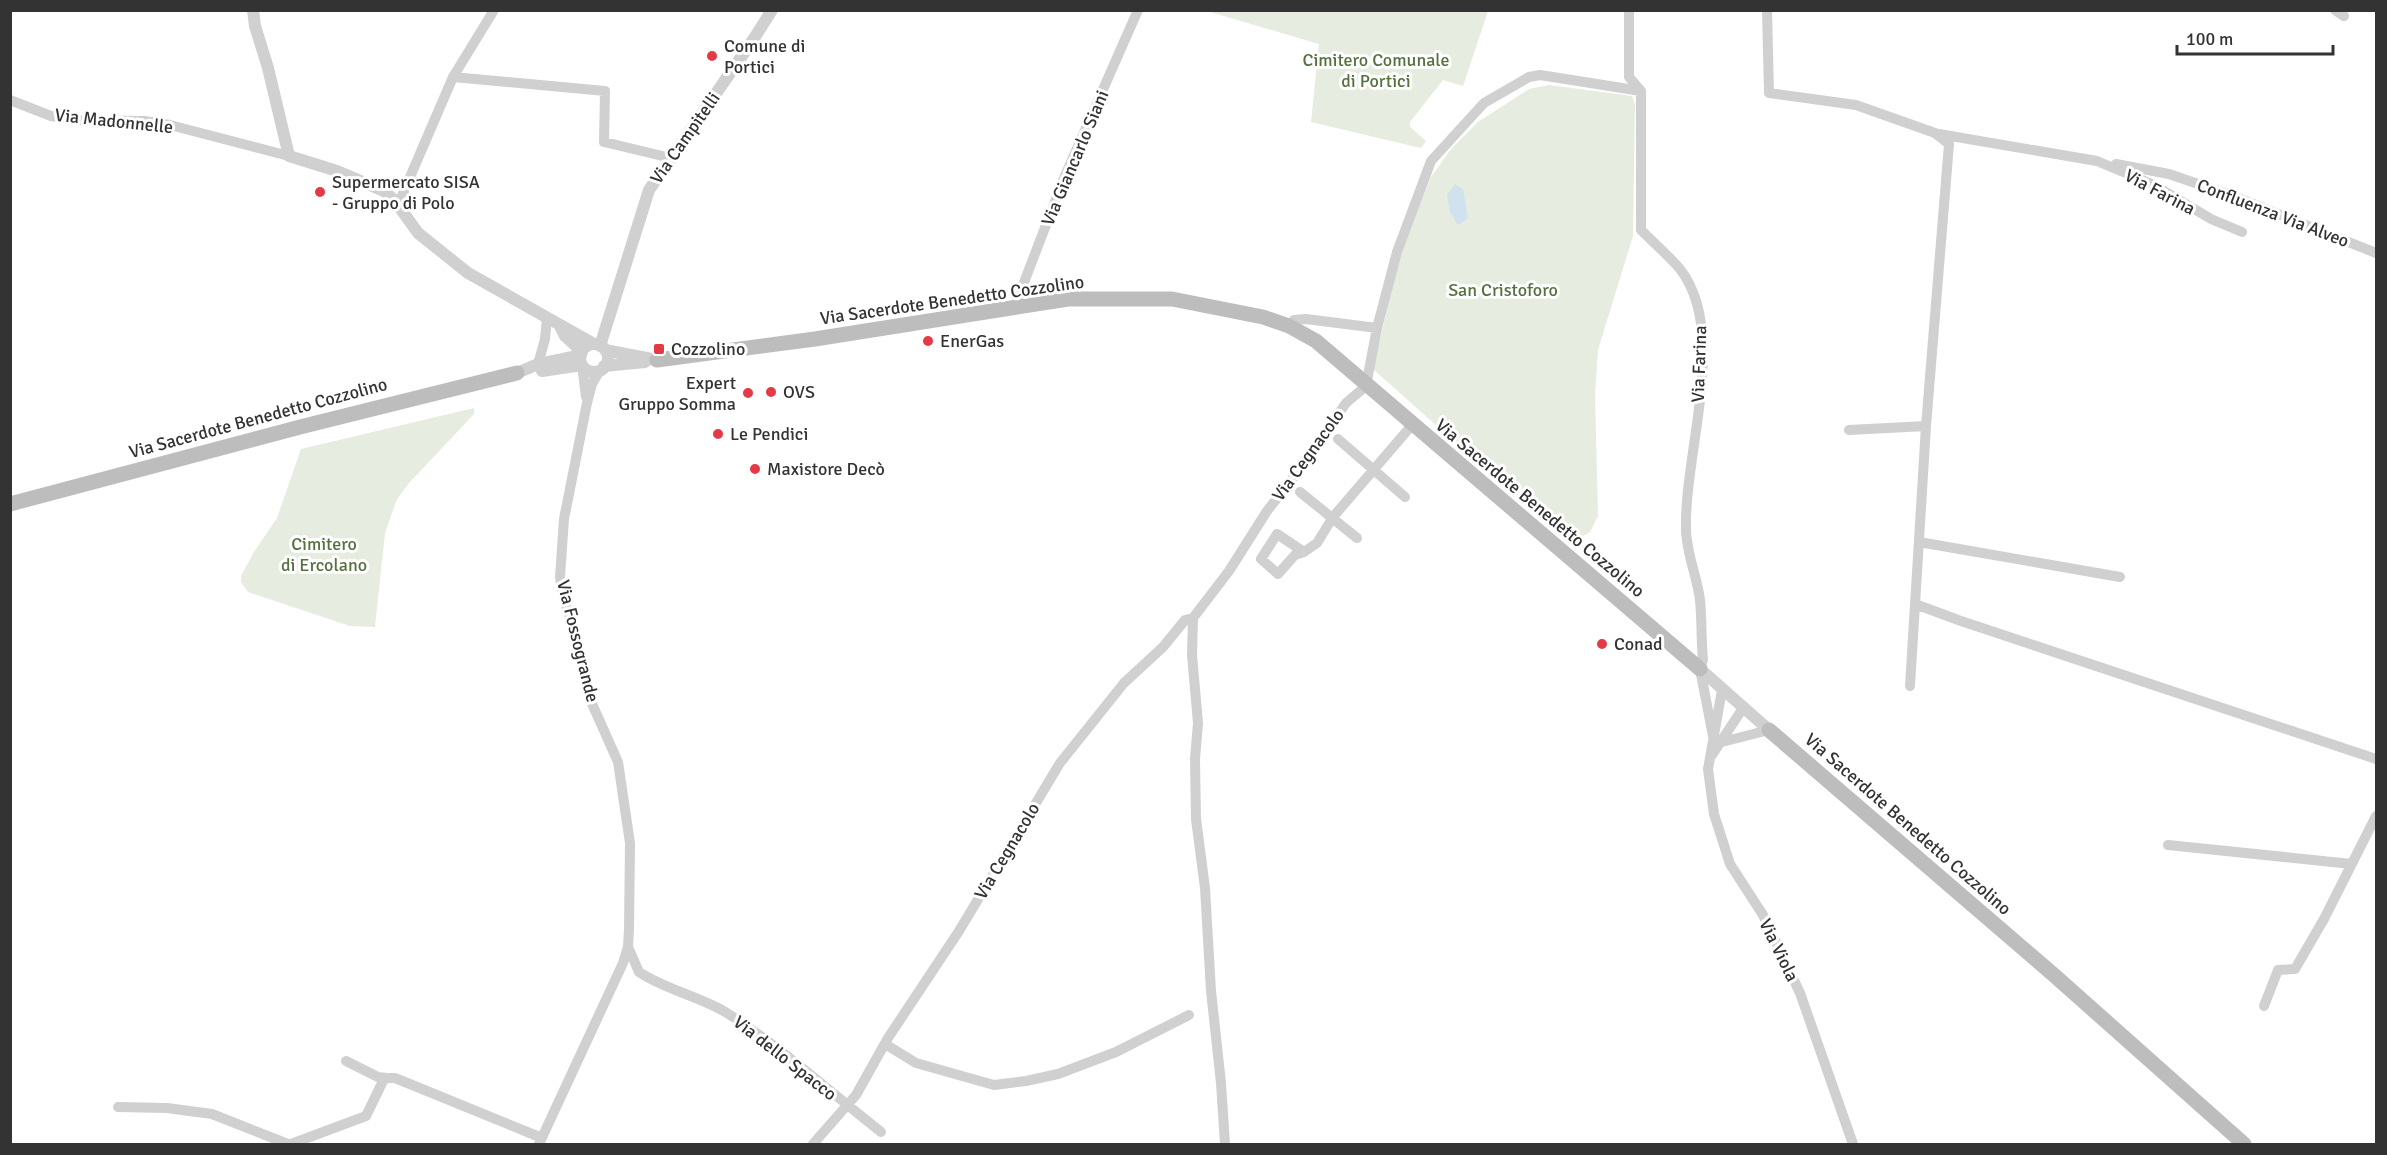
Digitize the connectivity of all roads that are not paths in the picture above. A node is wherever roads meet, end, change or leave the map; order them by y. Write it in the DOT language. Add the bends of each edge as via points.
graph roads {
  1 [pos="253,10"];
  2 [pos="1138,10"];
  3 [pos="1629,10"];
  4 [pos="1767,10"];
  5 [pos="490,12"];
  6 [pos="768,12"];
  7 [pos="453,77"];
  8 [pos="1641,91"];
  9 [pos="10,100"];
  10 [pos="1935,133"];
  11 [pos="289,156"];
  12 [pos="671,158"];
  13 [pos="2097,161"];
  14 [pos="398,205"];
  15 [pos="2242,232"];
  16 [pos="2376,253"];
  17 [pos="1015,306"];
  18 [pos="547,318"];
  19 [pos="560,326"];
  20 [pos="1289,326"];
  21 [pos="1377,328"];
  22 [pos="600,347"];
  23 [pos="581,357"];
  24 [pos="657,360"];
  25 [pos="538,364"];
  26 [pos="602,368"];
  27 [pos="516,373"];
  28 [pos="1366,386"];
  29 [pos="587,403"];
  30 [pos="1412,425"];
  31 [pos="1926,426"];
  32 [pos="1849,430"];
  33 [pos="1338,439"];
  34 [pos="1374,469"];
  35 [pos="1300,492"];
  36 [pos="1405,497"];
  37 [pos="10,504"];
  38 [pos="1333,517"];
  39 [pos="1357,538"];
  40 [pos="1919,542"];
  41 [pos="1304,552"];
  42 [pos="2120,577"];
  43 [pos="1915,604"];
  44 [pos="1193,618"];
  45 [pos="1700,669"];
  46 [pos="1910,686"];
  47 [pos="1722,690"];
  48 [pos="1743,708"];
  49 [pos="1769,730"];
  50 [pos="1717,739"];
  51 [pos="2376,759"];
  52 [pos="2376,816"];
  53 [pos="2168,845"];
  54 [pos="2352,864"];
  55 [pos="628,947"];
  56 [pos="2264,1006"];
  57 [pos="1189,1015"];
  58 [pos="885,1044"];
  59 [pos="346,1061"];
  60 [pos="387,1078"];
  61 [pos="845,1105"];
  62 [pos="118,1107"];
  63 [pos="881,1132"];
  64 [pos="541,1142"];
  65 [pos="290,1144"];
  66 [pos="813,1144"];
  67 [pos="1225,1144"];
  68 [pos="1853,1144"];
  69 [pos="2244,1144"];
  1 -- 11 [label="street"];
  2 -- 17 [label="street, Via Giancarlo Siani" via="1064,178"];
  3 -- 8 [label="street, Via Farina" via="1629,77"];
  4 -- 10 [label="street, Via Farina" via="1769,93 1856,105"];
  5 -- 7 [label="street"];
  6 -- 12 [label="street, Via Campitelli" via="753,40"];
  7 -- 12 [label="street" via="605,91 604,141"];
  7 -- 14 [label="street"];
  8 -- 21 [label="street" via="1540,75 1530,76 1484,103 1431,161 1397,252"];
  8 -- 45 [label="street, Via Farina" via="1641,230 1680,270 1700,312 1703,337 1686,530 1700,601"];
  9 -- 11 [label="street, Via Madonnelle" via="51,116 170,125"];
  10 -- 13 [label="street, Via Farina"];
  10 -- 31 [label="street" via="1949,144"];
  11 -- 14 [label="street" via="369,183"];
  12 -- 22 [label="street, Via Campitelli" via="649,190"];
  13 -- 15 [label="street, Via Farina" via="2154,185 2211,219"];
  13 -- 16 [label="street, Confluenza Via Alveo" via="2169,174"];
  14 -- 18 [label="street" via="418,233 468,273"];
  17 -- 20 [label="main road, Via Sacerdote Benedetto Cozzolino" via="1068,300 1172,299"];
  17 -- 24 [label="main road, Via Sacerdote Benedetto Cozzolino"];
  18 -- 19 [label="street"];
  18 -- 25 [label="street"];
  19 -- 22 [label="street"];
  19 -- 23 [label="street"];
  20 -- 21 [label="street" via="1294,320 1306,319"];
  20 -- 28 [label="main road, Via Sacerdote Benedetto Cozzolino" via="1316,341"];
  21 -- 28 [label="street"];
  22 -- 23 [label="street, Via Sacerdote Benedetto Cozzolino"];
  22 -- 24 [label="street, Via Sacerdote Benedetto Cozzolino"];
  22 -- 26 [label="street" via="607,358"];
  23 -- 25 [label="street, Via Sacerdote Benedetto Cozzolino"];
  23 -- 26 [label="street, Via Sacerdote Benedetto Cozzolino" via="592,372"];
  23 -- 27 [label="street, Via Sacerdote Benedetto Cozzolino"];
  23 -- 29 [label="street"];
  24 -- 26 [label="street, Via Sacerdote Benedetto Cozzolino"];
  25 -- 27 [label="street, Via Sacerdote Benedetto Cozzolino"];
  26 -- 29 [label="street"];
  27 -- 37 [label="main road, Via Sacerdote Benedetto Cozzolino"];
  28 -- 30 [label="main road, Via Sacerdote Benedetto Cozzolino"];
  28 -- 44 [label="street, Via Cegnacolo" via="1346,403"];
  29 -- 55 [label="street, Via Fossogrande" via="564,519 560,577 588,697 618,762 630,843"];
  30 -- 34 [label="street"];
  30 -- 45 [label="main road, Via Sacerdote Benedetto Cozzolino"];
  31 -- 32 [label="street"];
  31 -- 40 [label="street"];
  33 -- 34 [label="street"];
  34 -- 36 [label="street"];
  34 -- 38 [label="street"];
  35 -- 38 [label="street"];
  38 -- 39 [label="street"];
  38 -- 41 [label="street" via="1317,543"];
  40 -- 42 [label="street"];
  40 -- 43 [label="street"];
  43 -- 46 [label="street"];
  43 -- 51 [label="street"];
  44 -- 58 [label="street, Via Cegnacolo" via="1185,620 1124,683 1060,763 959,931"];
  44 -- 67 [label="street" via="1198,723 1196,819"];
  45 -- 47 [label="street, Via Sacerdote Benedetto Cozzolino"];
  45 -- 50 [label="street"];
  47 -- 48 [label="street, Via Sacerdote Benedetto Cozzolino"];
  47 -- 50 [label="street, Via Viola"];
  48 -- 49 [label="street, Via Sacerdote Benedetto Cozzolino"];
  48 -- 50 [label="street, Via Viola"];
  49 -- 50 [label="street"];
  49 -- 69 [label="main road, Via Sacerdote Benedetto Cozzolino"];
  50 -- 68 [label="street, Via Viola" via="1708,769 1714,814 1730,864 1763,915 1800,993"];
  52 -- 54 [label="street"];
  53 -- 54 [label="street"];
  54 -- 56 [label="street" via="2295,969 2278,970"];
  55 -- 61 [label="street, Via dello Spacco" via="639,972 725,1012 798,1064"];
  55 -- 64 [label="street, Via Fossogrande"];
  57 -- 58 [label="street" via="1116,1052 1058,1074 994,1085 916,1063"];
  58 -- 61 [label="street, Via Cegnacolo" via="856,1095"];
  59 -- 60 [label="street"];
  60 -- 64 [label="street"];
  60 -- 65 [label="street" via="366,1116"];
  61 -- 63 [label="street"];
  61 -- 66 [label="street, Via dello Spacco"];
  62 -- 65 [label="street" via="212,1114"];
}
